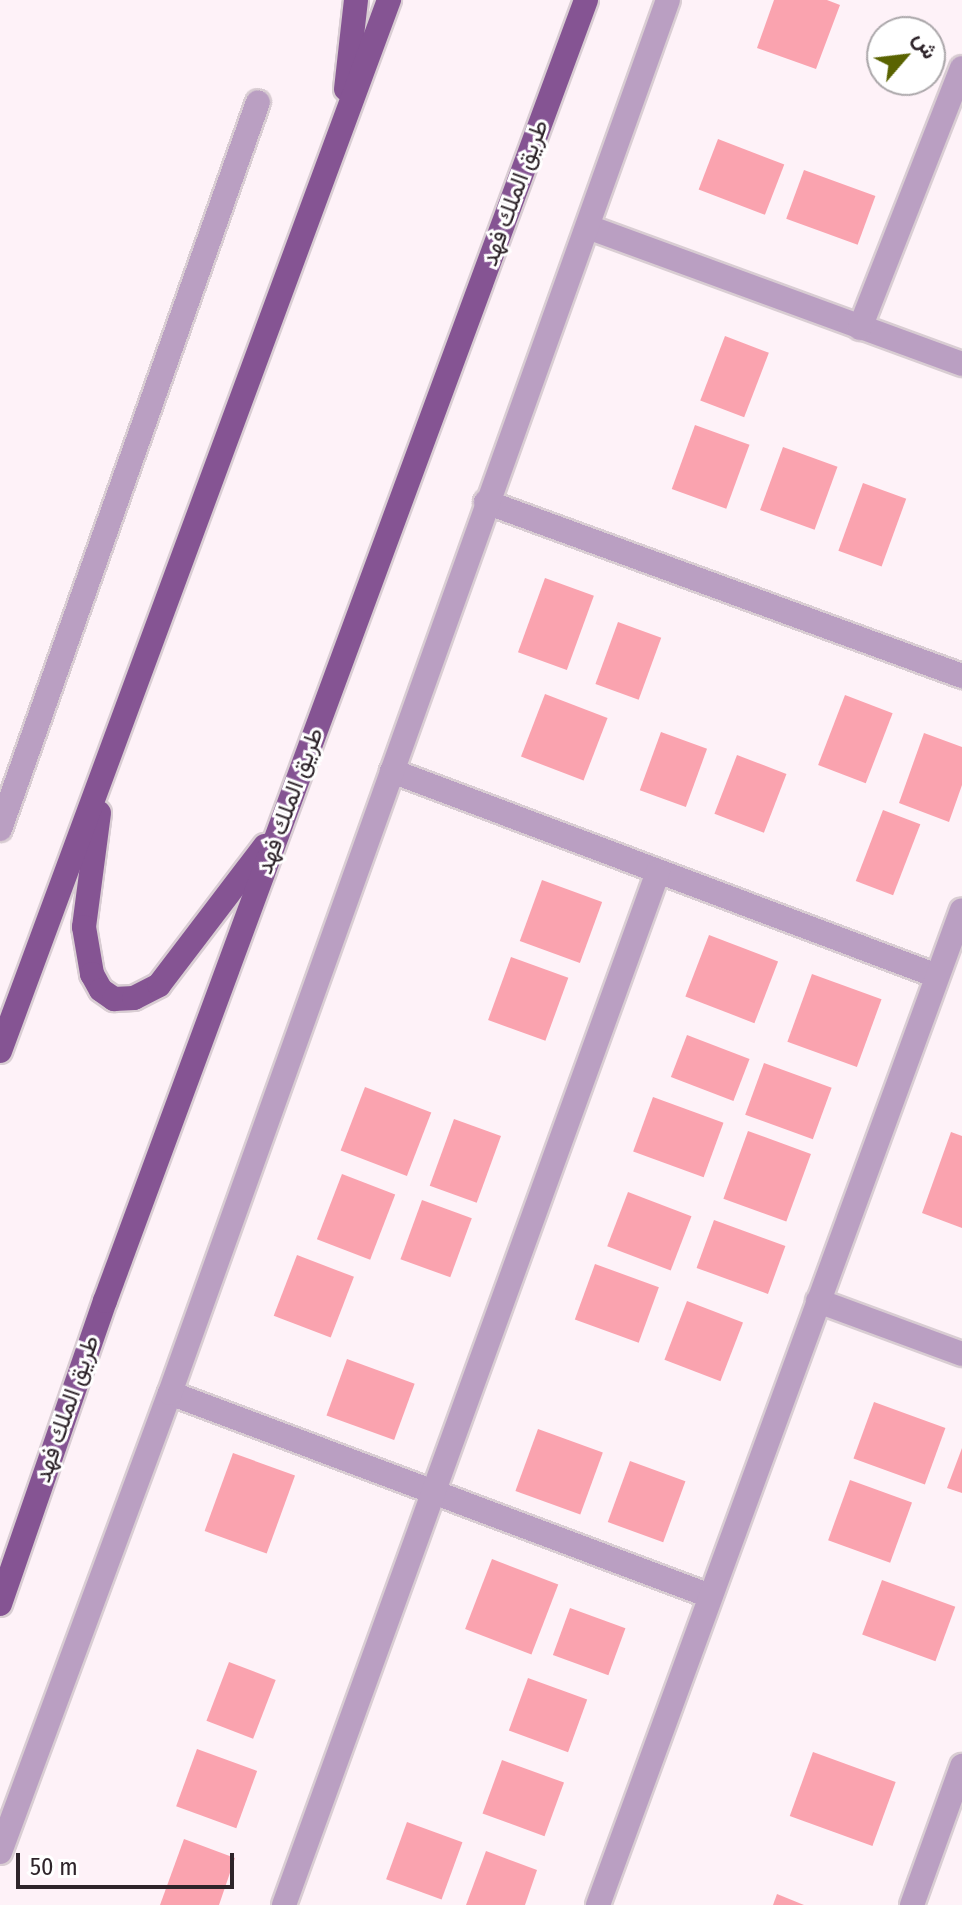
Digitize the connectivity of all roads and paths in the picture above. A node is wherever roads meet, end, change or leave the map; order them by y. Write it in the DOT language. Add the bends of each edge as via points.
graph roads {
  1 [pos="356,0"];
  2 [pos="389,0"];
  3 [pos="586,0"];
  4 [pos="668,0"];
  5 [pos="962,68"];
  6 [pos="258,102"];
  7 [pos="342,125"];
  8 [pos="588,227"];
  9 [pos="860,328"];
  10 [pos="962,364"];
  11 [pos="486,502"];
  12 [pos="962,676"];
  13 [pos="105,767"];
  14 [pos="392,771"];
  15 [pos="280,826"];
  16 [pos="0,829"];
  17 [pos="658,872"];
  18 [pos="962,910"];
  19 [pos="937,976"];
  20 [pos="0,1051"];
  21 [pos="818,1301"];
  22 [pos="962,1354"];
  23 [pos="170,1393"];
  24 [pos="434,1492"];
  25 [pos="710,1596"];
  26 [pos="0,1604"];
  27 [pos="962,1766"];
  28 [pos="0,1852"];
  29 [pos="284,1905"];
  30 [pos="598,1905"];
  31 [pos="912,1905"];
  1 -- 7 [label="main road"];
  2 -- 7 [label="main road"];
  3 -- 15 [label="main road, طريق الملك فهد"];
  4 -- 8 [label="street"];
  5 -- 9 [label="street"];
  6 -- 16 [label="street"];
  7 -- 13 [label="main road"];
  8 -- 9 [label="street"];
  8 -- 11 [label="street"];
  9 -- 10 [label="street"];
  11 -- 12 [label="street"];
  11 -- 14 [label="street"];
  13 -- 15 [label="main road" via="84,927 92,974 114,999 134,998 159,985"];
  13 -- 20 [label="main road"];
  14 -- 17 [label="street"];
  14 -- 23 [label="street"];
  15 -- 26 [label="main road, طريق الملك فهد"];
  17 -- 19 [label="street"];
  17 -- 24 [label="street"];
  18 -- 19 [label="street"];
  19 -- 21 [label="street"];
  21 -- 22 [label="street"];
  21 -- 25 [label="street"];
  23 -- 24 [label="street"];
  23 -- 28 [label="street"];
  24 -- 25 [label="street"];
  24 -- 29 [label="street"];
  25 -- 30 [label="street"];
  27 -- 31 [label="street"];
}
